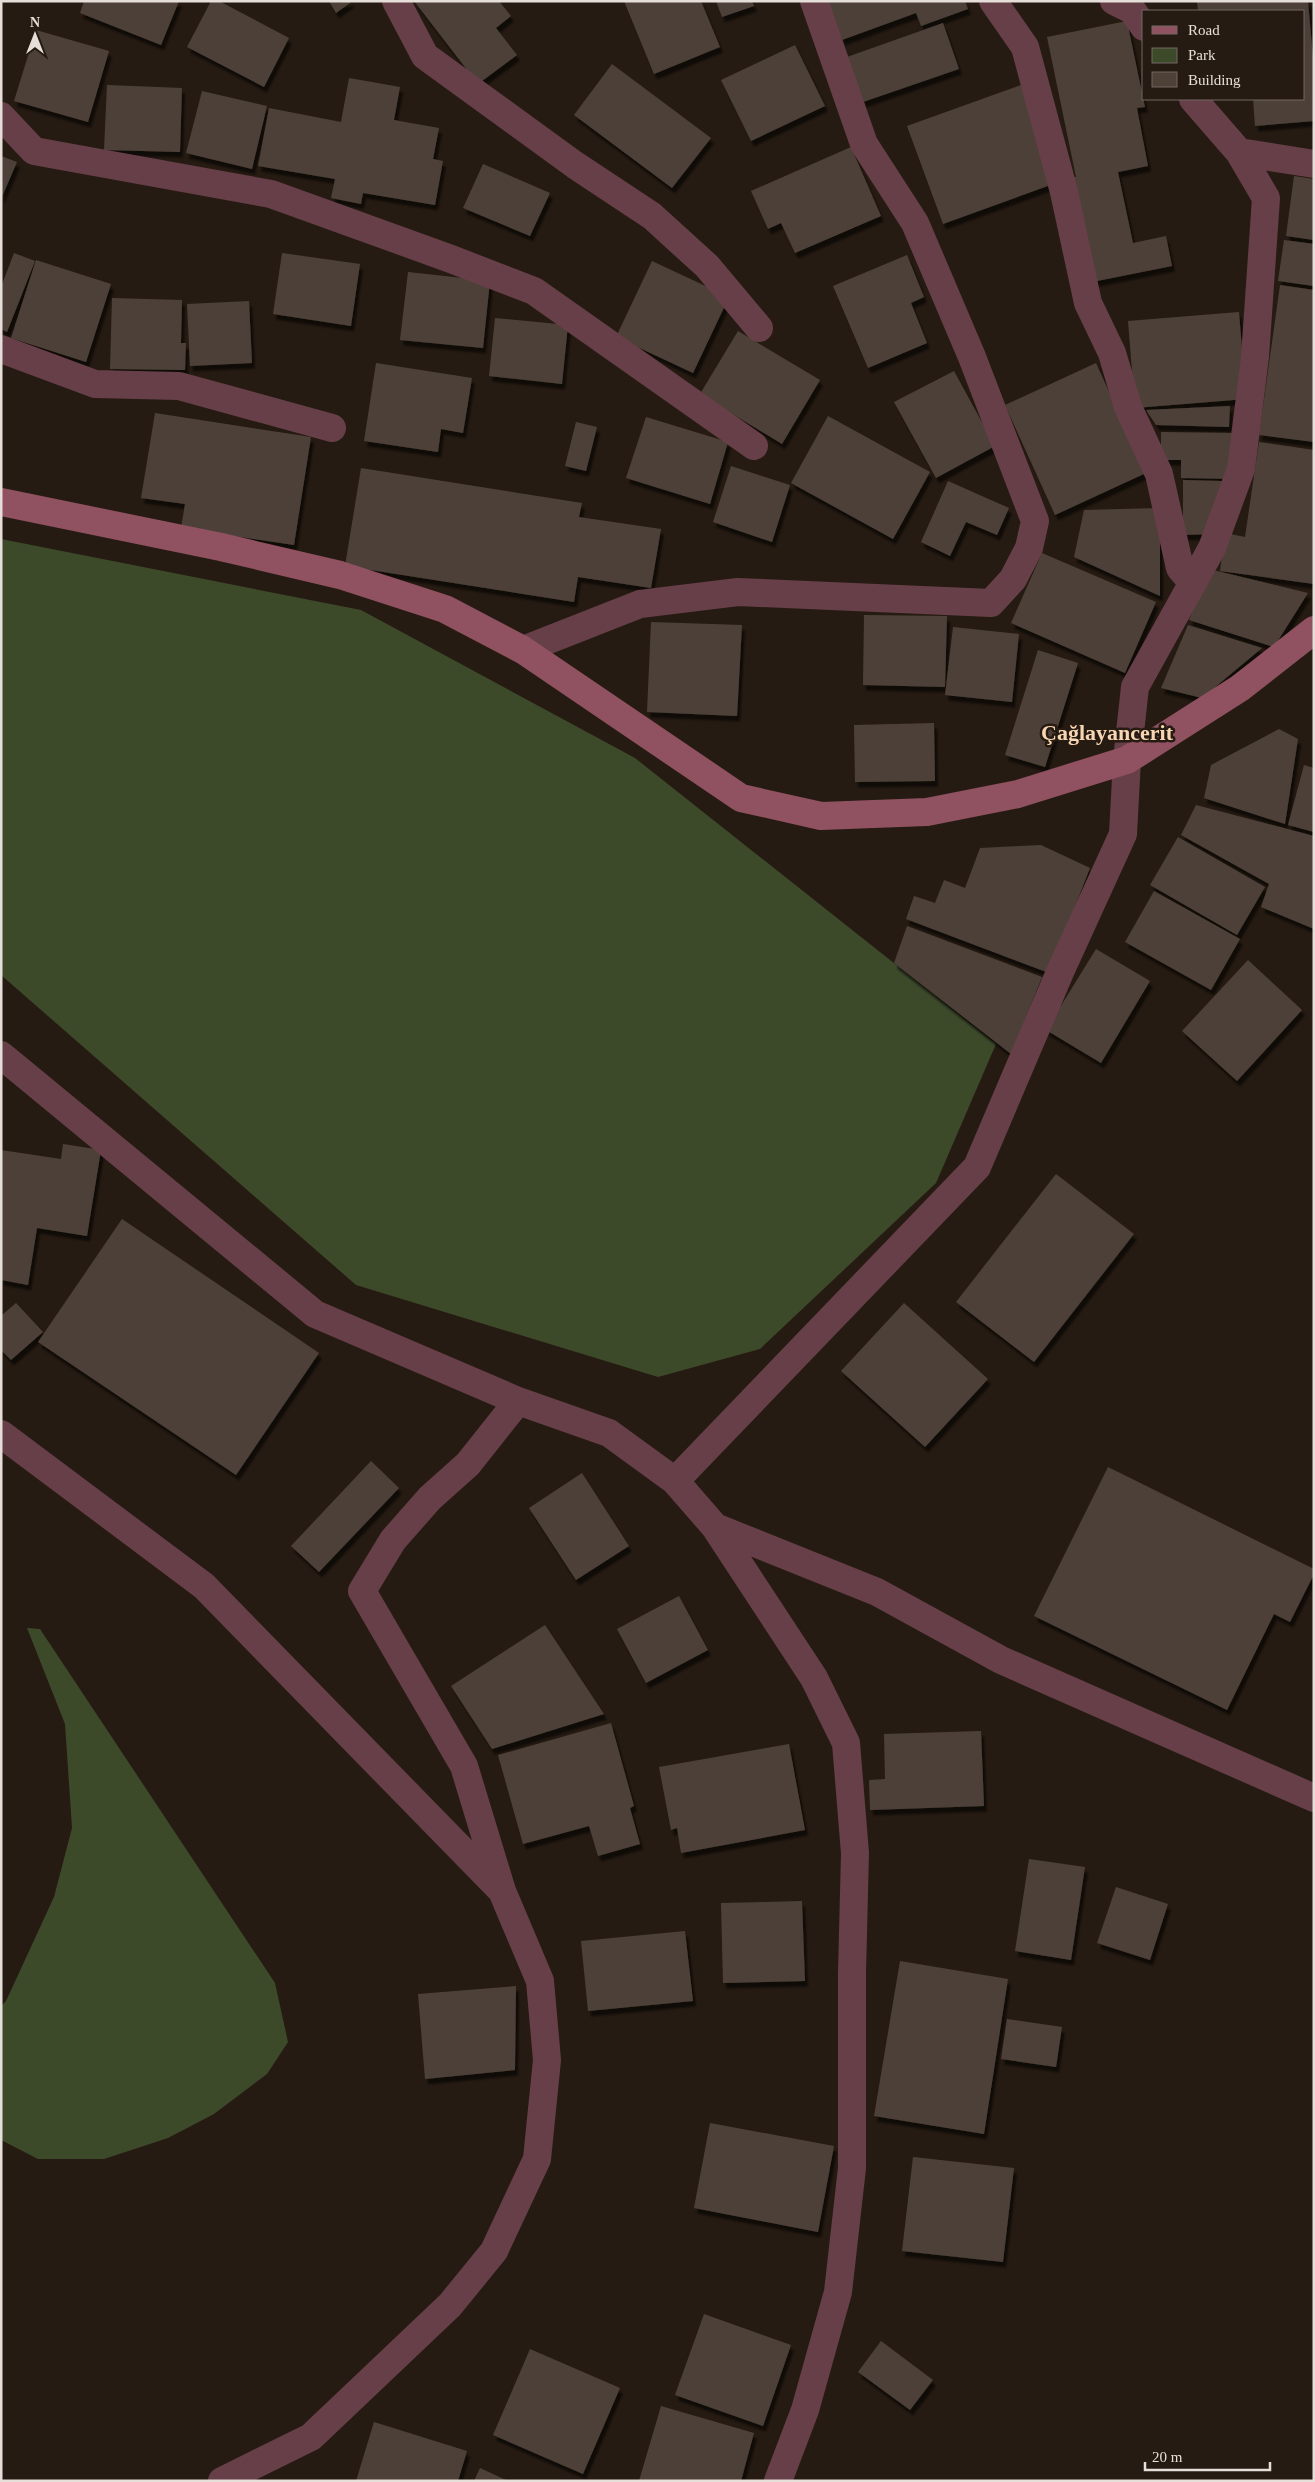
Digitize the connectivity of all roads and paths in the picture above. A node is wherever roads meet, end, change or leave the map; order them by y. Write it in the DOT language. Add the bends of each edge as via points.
graph roads {
  1 [pos="396,1"];
  2 [pos="814,1"];
  3 [pos="994,1"];
  4 [pos="1114,1"];
  5 [pos="1142,24"];
  6 [pos="1194,100"];
  7 [pos="1,116"];
  8 [pos="1239,152"];
  9 [pos="1314,164"];
  10 [pos="759,328"];
  11 [pos="1,349"];
  12 [pos="332,428"];
  13 [pos="754,446"];
  14 [pos="1,502"];
  15 [pos="1193,583"];
  16 [pos="1314,630"];
  17 [pos="523,650"];
  18 [pos="1127,760"];
  19 [pos="1,1054"];
  20 [pos="518,1401"];
  21 [pos="1,1434"];
  22 [pos="675,1481"];
  23 [pos="715,1527"];
  24 [pos="1314,1798"];
  25 [pos="502,1891"];
  26 [pos="222,2481"];
  27 [pos="778,2481"];
  1 -- 10 [label="street" via="425,56 652,216 708,266"];
  2 -- 17 [label="street" via="864,144 914,222 1012,456 1036,521 1029,548 1013,579 991,603 738,592 640,604"];
  3 -- 15 [label="street" via="1025,47 1064,192 1088,303 1112,353 1128,407 1159,474 1180,568"];
  4 -- 5 [label="street" via="1132,10"];
  6 -- 8 [label="street"];
  7 -- 13 [label="street" via="34,151 271,194 534,291"];
  8 -- 9 [label="street"];
  8 -- 15 [label="street" via="1266,198 1255,357 1241,469 1212,548"];
  11 -- 12 [label="street" via="95,384 179,386"];
  14 -- 17 [label="main road" via="340,575 445,608"];
  15 -- 18 [label="street" via="1135,687"];
  16 -- 18 [label="main road" via="1240,688"];
  17 -- 18 [label="main road" via="741,798 821,816 927,812 1018,794"];
  18 -- 22 [label="street" via="1123,834 977,1167"];
  19 -- 20 [label="street" via="315,1314"];
  20 -- 22 [label="street" via="609,1433"];
  20 -- 25 [label="street" via="468,1464 430,1498 393,1540 362,1591 464,1766"];
  21 -- 25 [label="street" via="204,1586"];
  22 -- 23 [label="street"];
  23 -- 24 [label="street" via="877,1592 1001,1660"];
  23 -- 27 [label="street" via="814,1678 846,1743 856,1853 852,2168 838,2292 805,2410"];
  25 -- 26 [label="street" via="540,1981 547,2060 537,2159 498,2243 450,2305 311,2437"];
}
